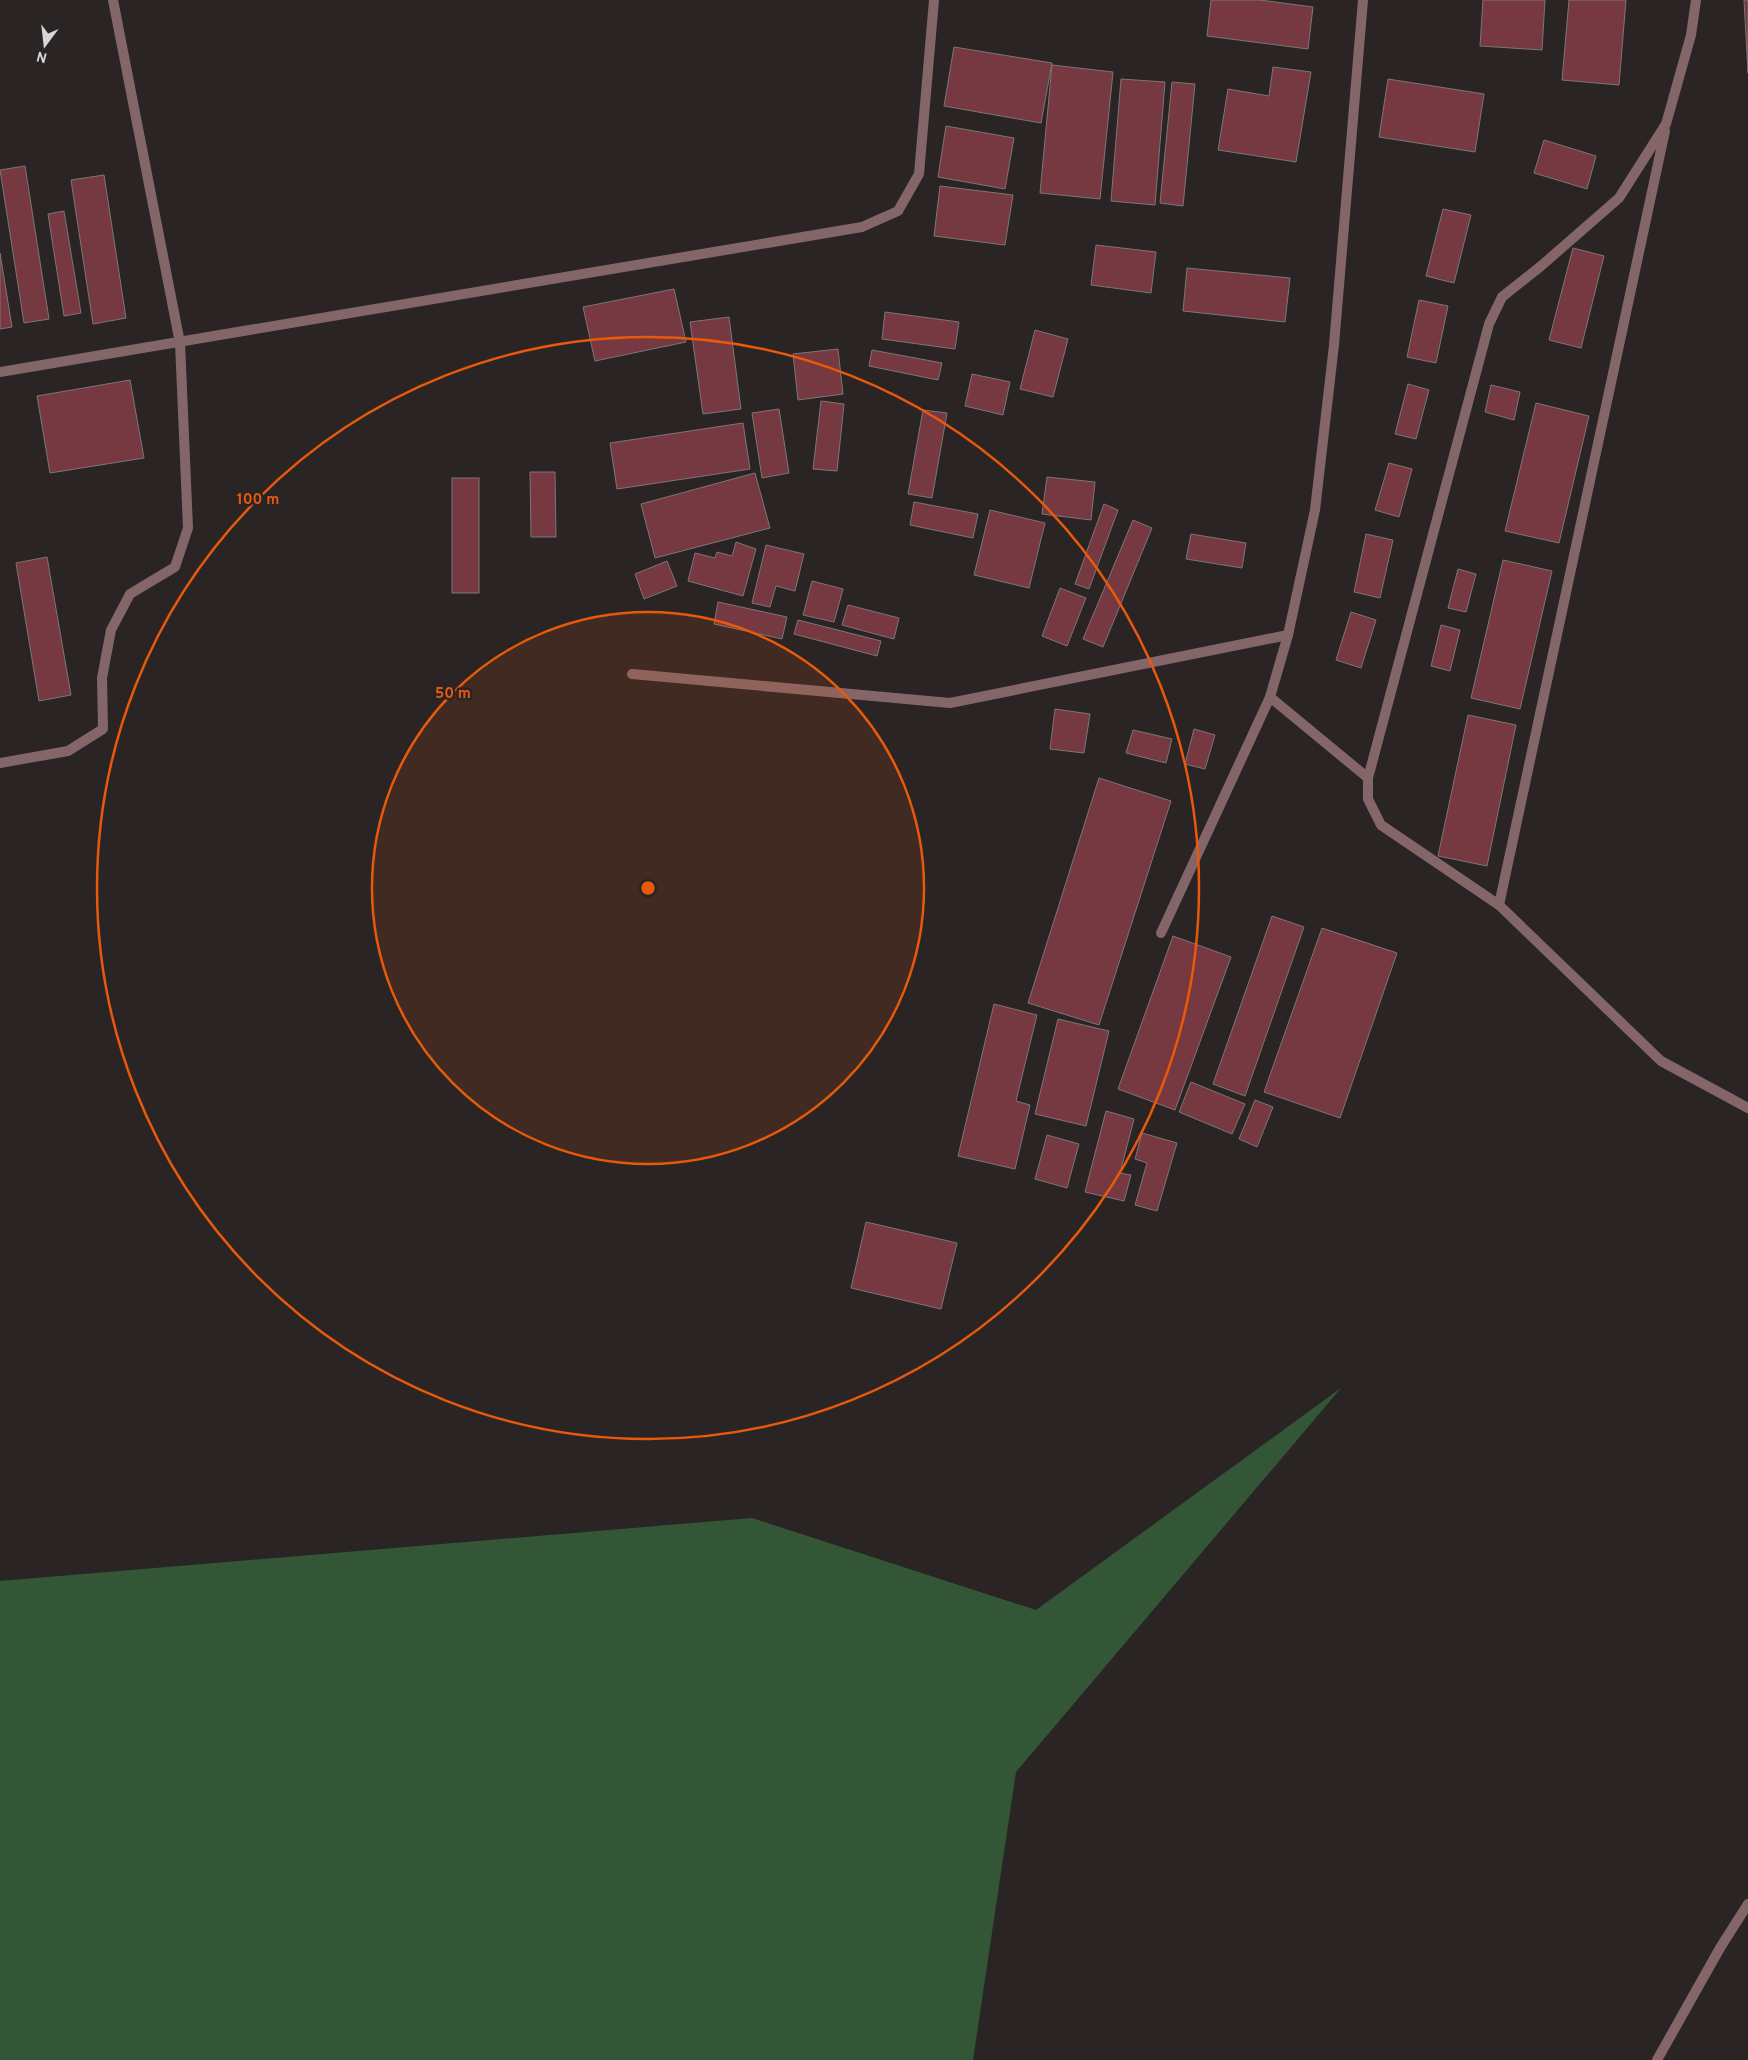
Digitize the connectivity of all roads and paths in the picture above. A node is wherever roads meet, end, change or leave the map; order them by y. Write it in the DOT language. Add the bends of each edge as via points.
graph roads {
  1 [pos="112,0"];
  2 [pos="934,0"];
  3 [pos="1363,0"];
  4 [pos="1696,0"];
  5 [pos="1666,124"];
  6 [pos="180,343"];
  7 [pos="0,372"];
  8 [pos="1288,635"];
  9 [pos="632,674"];
  10 [pos="1270,697"];
  11 [pos="0,763"];
  12 [pos="1368,778"];
  13 [pos="1499,905"];
  14 [pos="1161,933"];
  15 [pos="1748,1108"];
  16 [pos="1748,1904"];
  17 [pos="1657,2060"];
  1 -- 6 [label="street"];
  2 -- 6 [label="street" via="919,174 898,211 862,227"];
  3 -- 8 [label="street" via="1331,374 1315,510"];
  4 -- 5 [label="street" via="1691,35"];
  5 -- 12 [label="street" via="1619,198 1502,297 1497,306 1487,333"];
  5 -- 13 [label="street"];
  6 -- 7 [label="street"];
  6 -- 11 [label="street" via="188,528 175,567 130,594 111,630 102,678 103,729 68,751"];
  8 -- 9 [label="street" via="950,703"];
  8 -- 10 [label="street"];
  10 -- 12 [label="street"];
  10 -- 14 [label="street"];
  12 -- 13 [label="street" via="1368,799 1382,825"];
  13 -- 15 [label="street" via="1661,1061"];
  16 -- 17 [label="street"];
}
